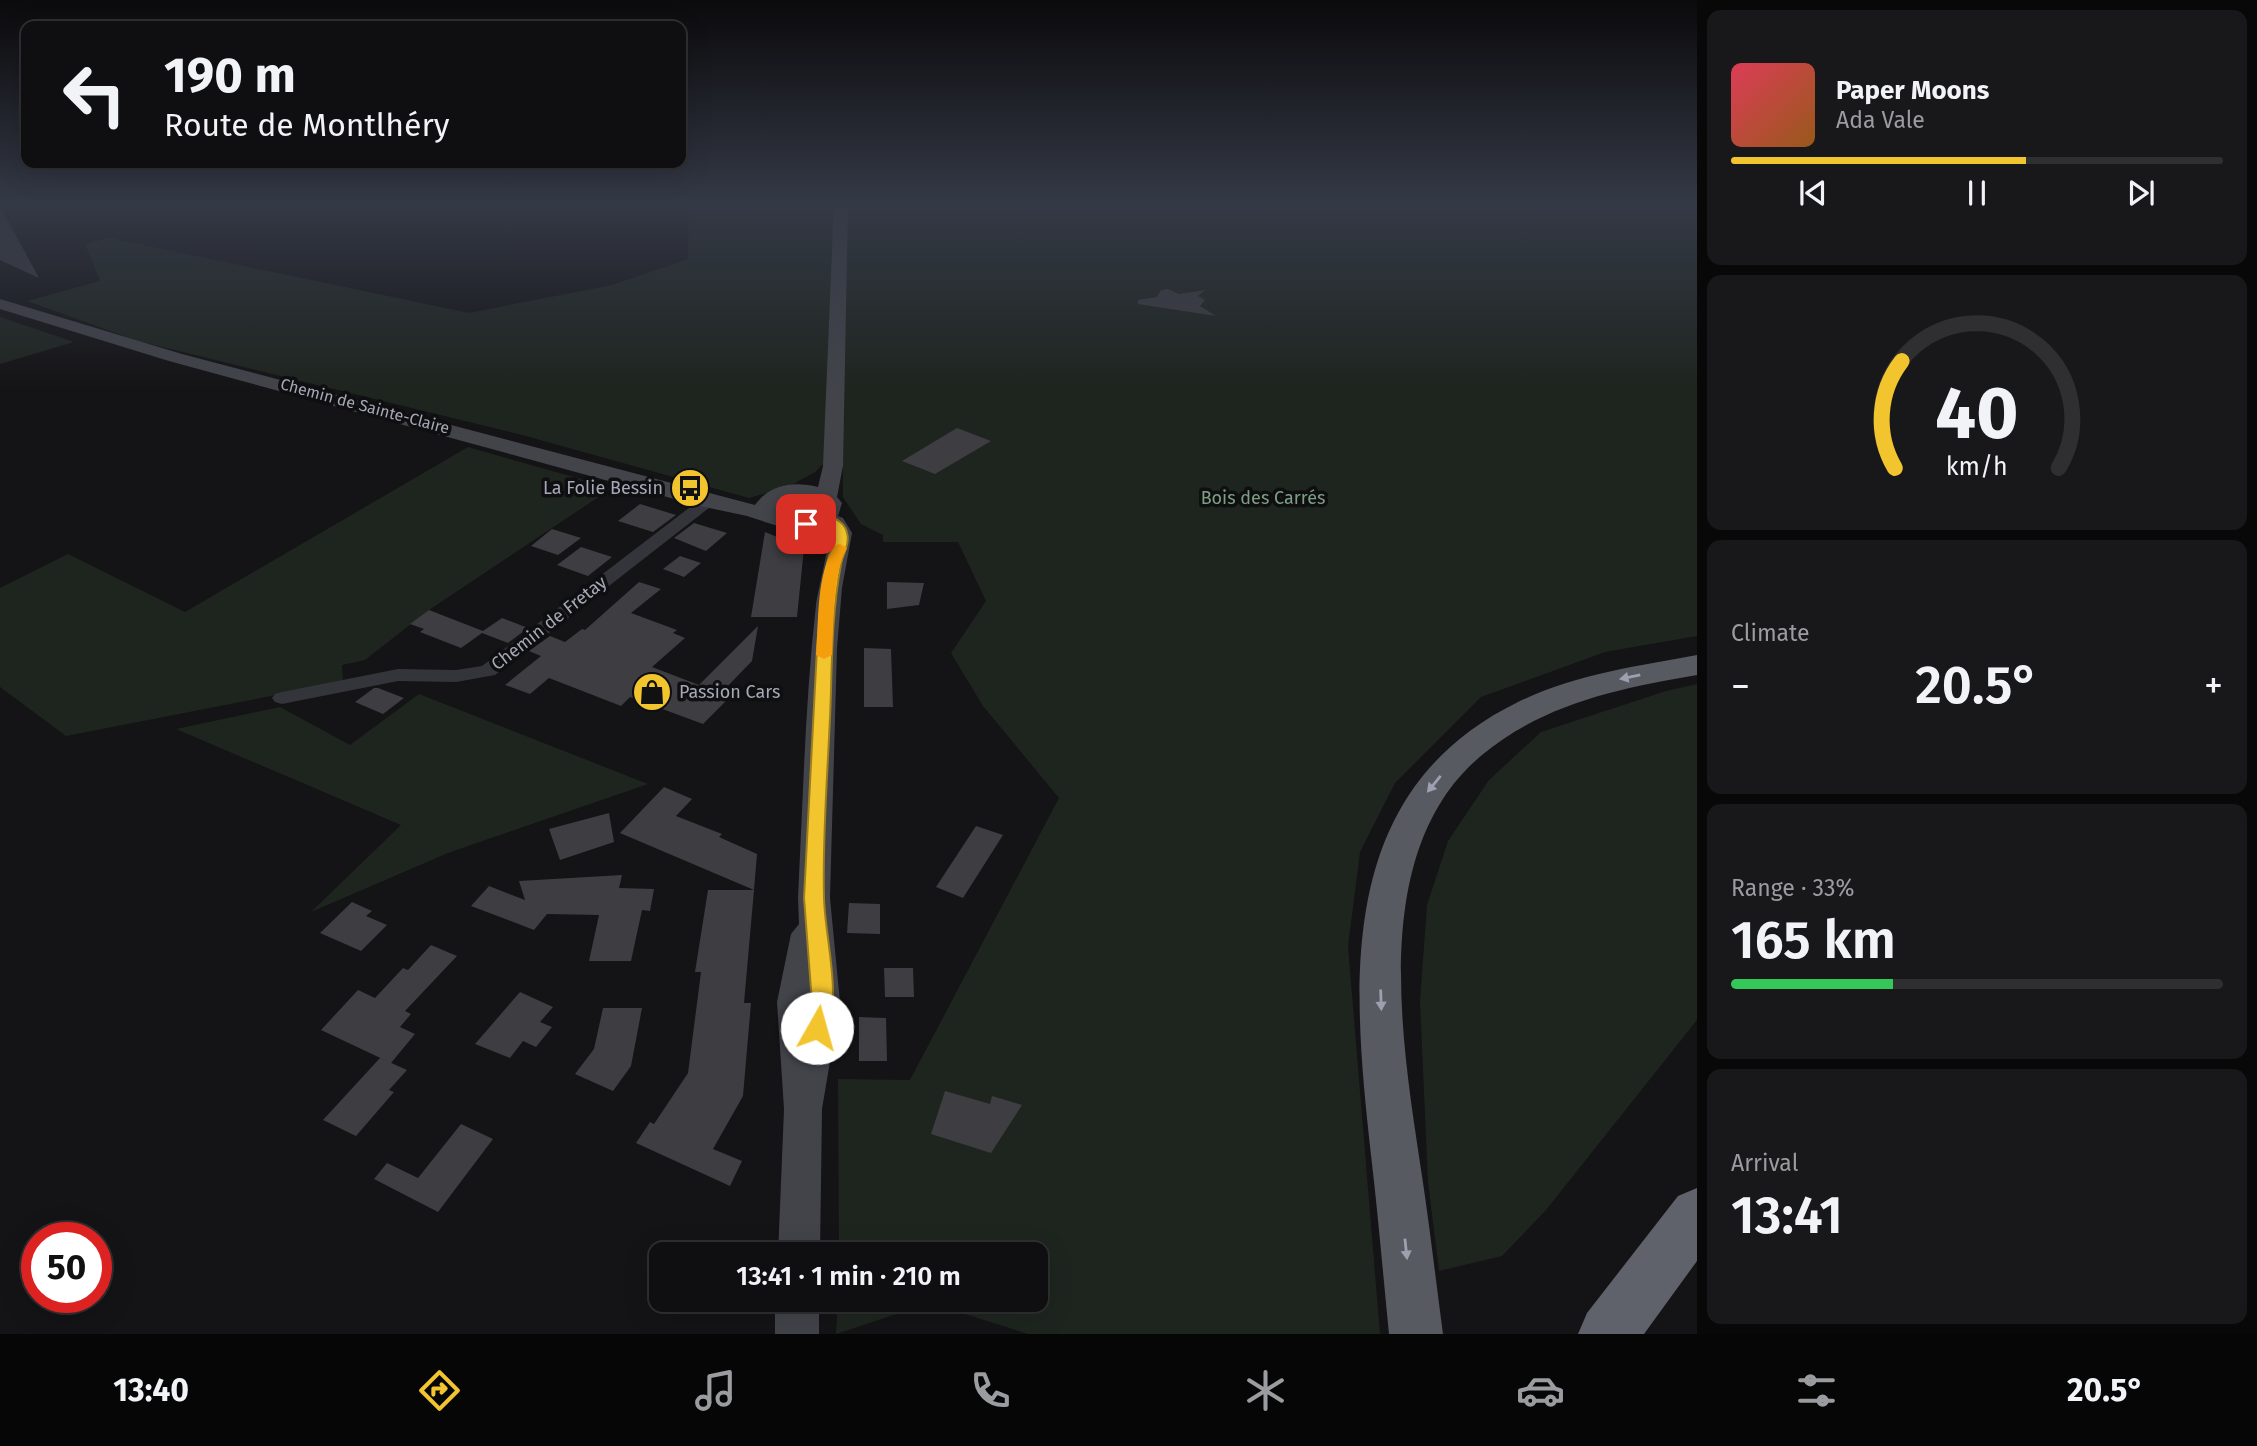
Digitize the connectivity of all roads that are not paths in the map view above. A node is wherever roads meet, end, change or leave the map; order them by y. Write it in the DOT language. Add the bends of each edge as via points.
graph roads {
  1 [pos="839,265"];
  2 [pos="0,304"];
  3 [pos="833,466"];
  4 [pos="708,501"];
  5 [pos="778,501"];
  6 [pos="819,513"];
  7 [pos="1697,665"];
  8 [pos="282,698"];
  9 [pos="1697,1215"];
  10 [pos="799,1242"];
  11 [pos="797,1312"];
  12 [pos="797,1334"];
  13 [pos="1416,1334"];
  14 [pos="1608,1334"];
  1 -- 3 [label="main road"];
  2 -- 4 [label="main road, Chemin de Sainte-Claire" via="159,352"];
  3 -- 5 [label="main road"];
  3 -- 6 [label="main road"];
  4 -- 5 [label="main road, Chemin de Sainte-Claire" via="732,505"];
  4 -- 8 [label="street, Chemin de Fretay" via="488,671 456,676 398,675"];
  5 -- 6 [label="main road" via="812,492"];
  5 -- 6 [label="main road" via="780,522"];
  6 -- 10 [label="main road" via="836,555 824,648 814,898 822,1002 803,1109"];
  7 -- 13 [label="highway, one-way" via="1567,694 1480,738 1436,781 1399,845 1380,947 1385,1078"];
  9 -- 14 [label="highway"];
  11 -- 12 [label="main road"];
}
